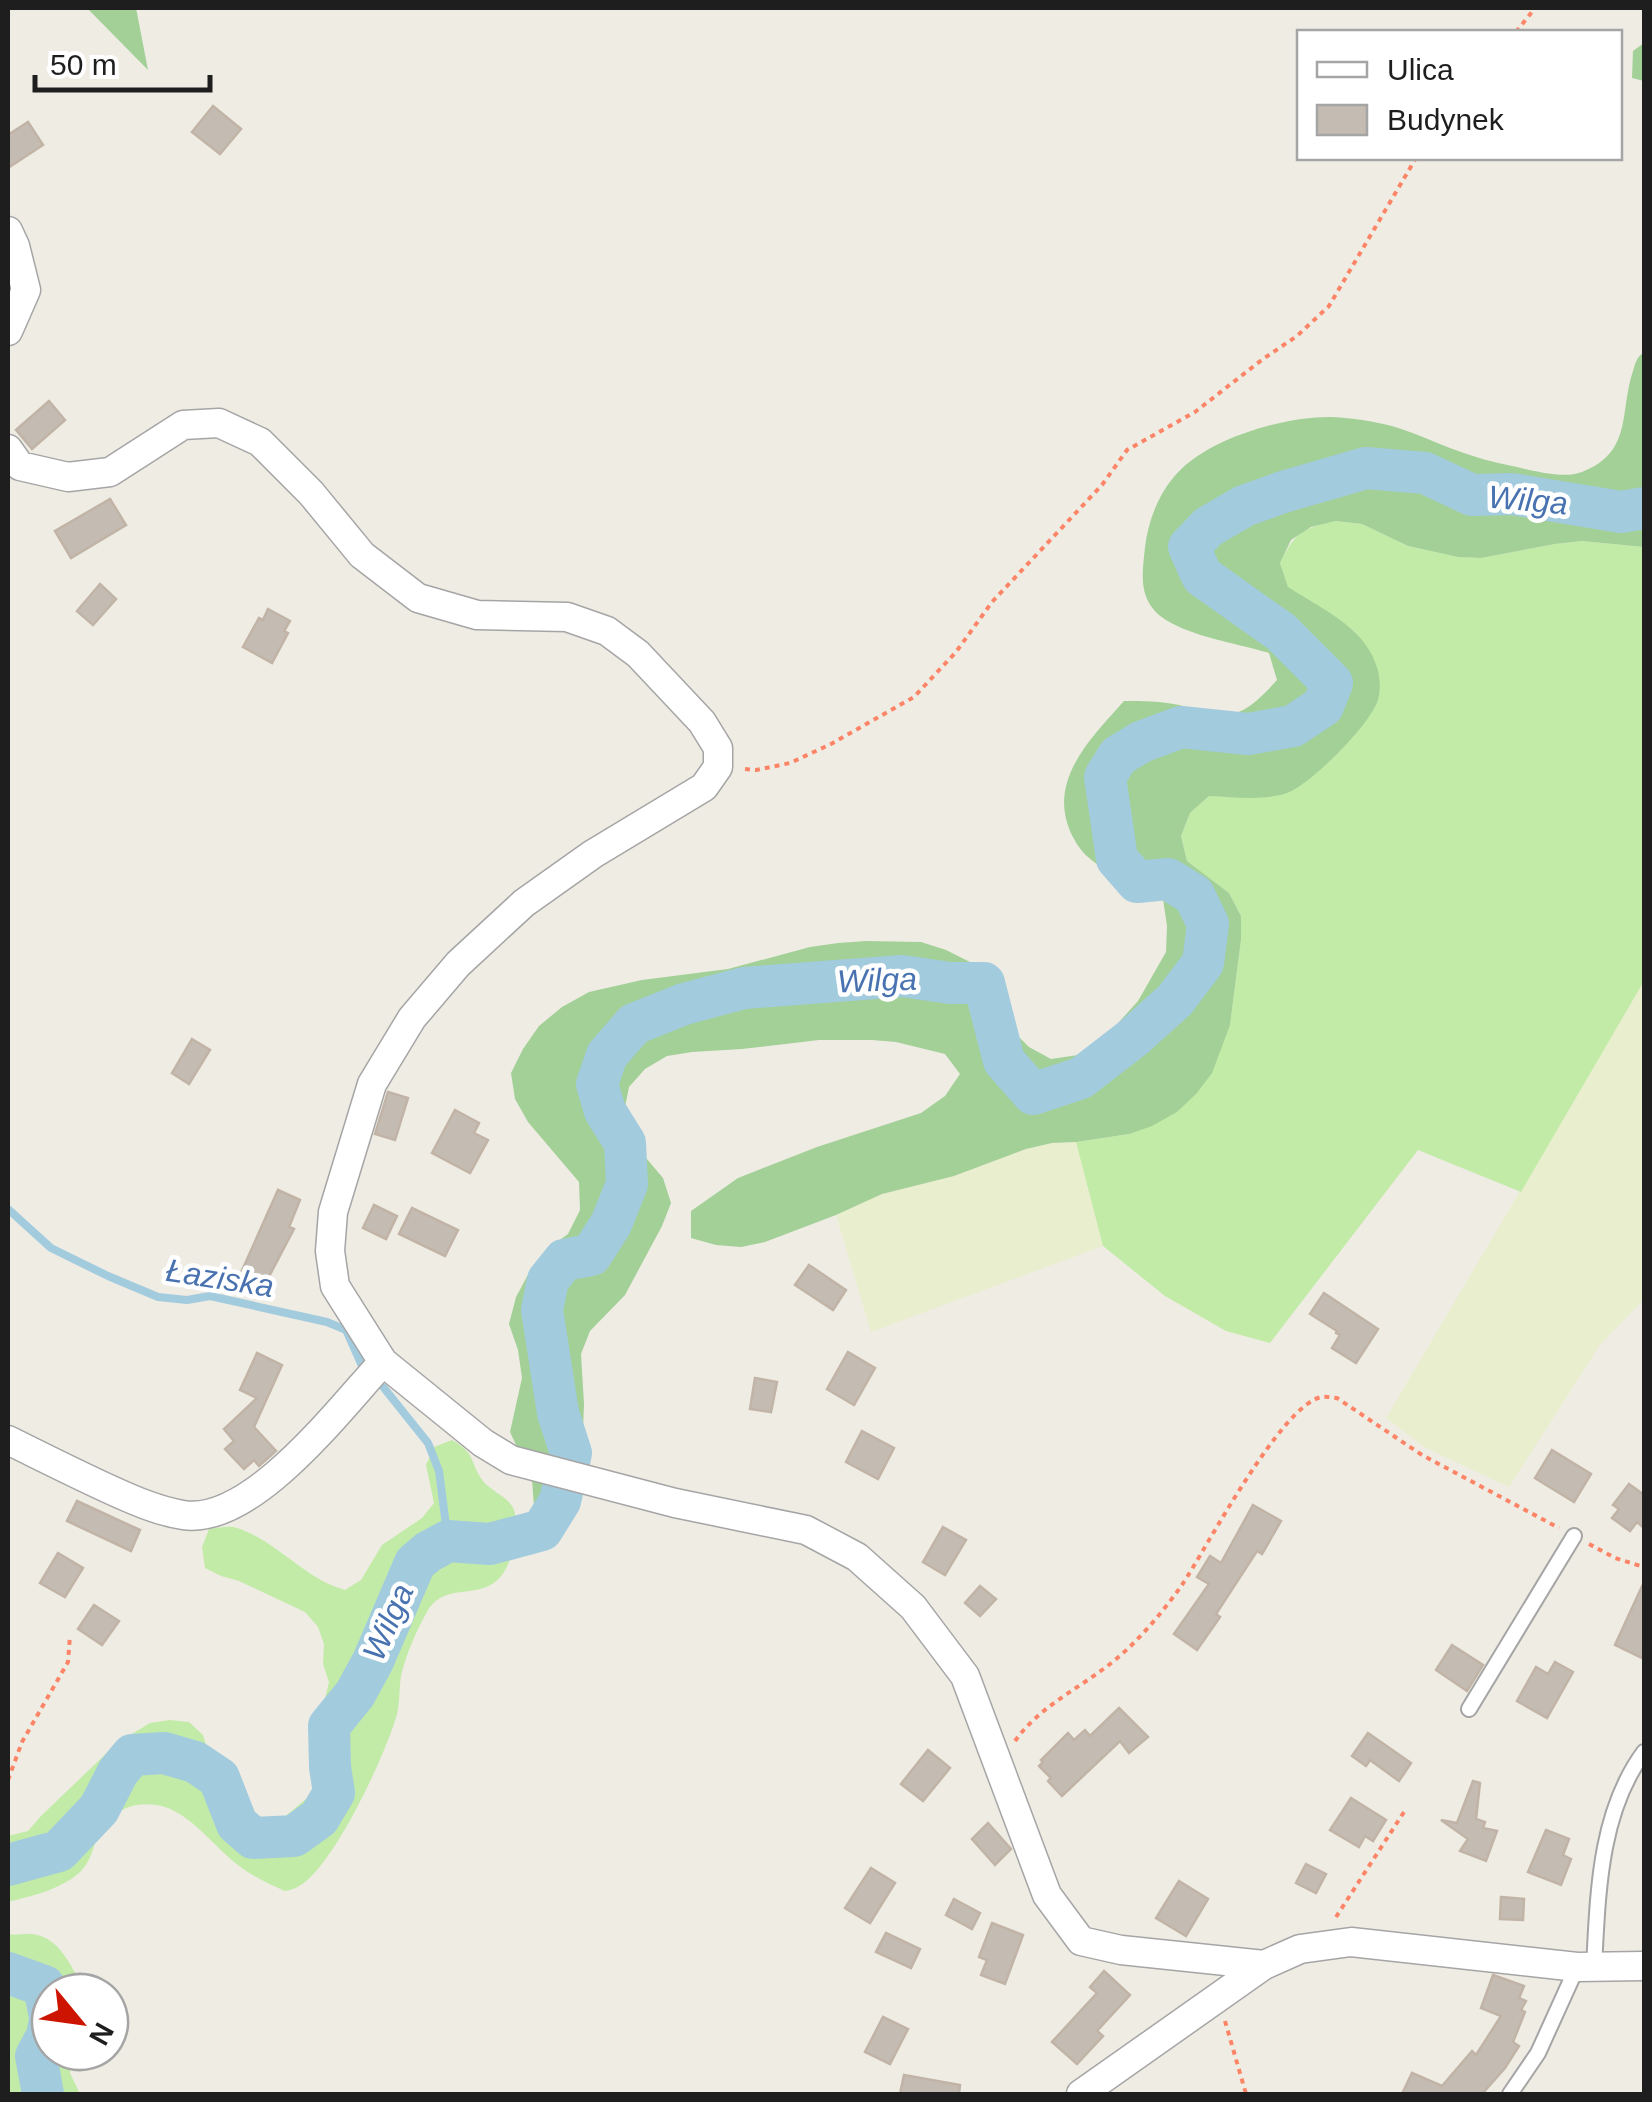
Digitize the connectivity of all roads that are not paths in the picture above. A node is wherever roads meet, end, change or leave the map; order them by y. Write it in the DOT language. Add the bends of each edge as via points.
graph roads {
  1 [pos="8,231"];
  2 [pos="8,331"];
  3 [pos="8,449"];
  4 [pos="382,1362"];
  5 [pos="8,1440"];
  6 [pos="1574,1536"];
  7 [pos="1470,1709"];
  8 [pos="1644,1752"];
  9 [pos="1264,1965"];
  10 [pos="1644,1966"];
  11 [pos="1586,1967"];
  12 [pos="1081,2094"];
  13 [pos="1510,2094"];
  1 -- 2 [label="street" via="26,290"];
  3 -- 4 [label="street" via="20,466 68,477 110,472 183,425 219,423 260,442 362,554 418,598 478,615 568,617 607,631 638,654 718,748 718,767 704,787 524,902 458,964 412,1018 372,1084 333,1212 330,1250 336,1286"];
  4 -- 5 [label="street" via="279,1473 212,1514 184,1516 138,1502"];
  4 -- 9 [label="street" via="511,1460 806,1530 857,1557 913,1608 965,1676 1047,1895 1082,1941"];
  6 -- 7 [label="lane"];
  8 -- 11 [label="lane" via="1613,1815"];
  9 -- 11 [label="street" via="1300,1949 1350,1942"];
  9 -- 12 [label="street"];
  10 -- 11 [label="street"];
  11 -- 13 [label="lane"];
}
